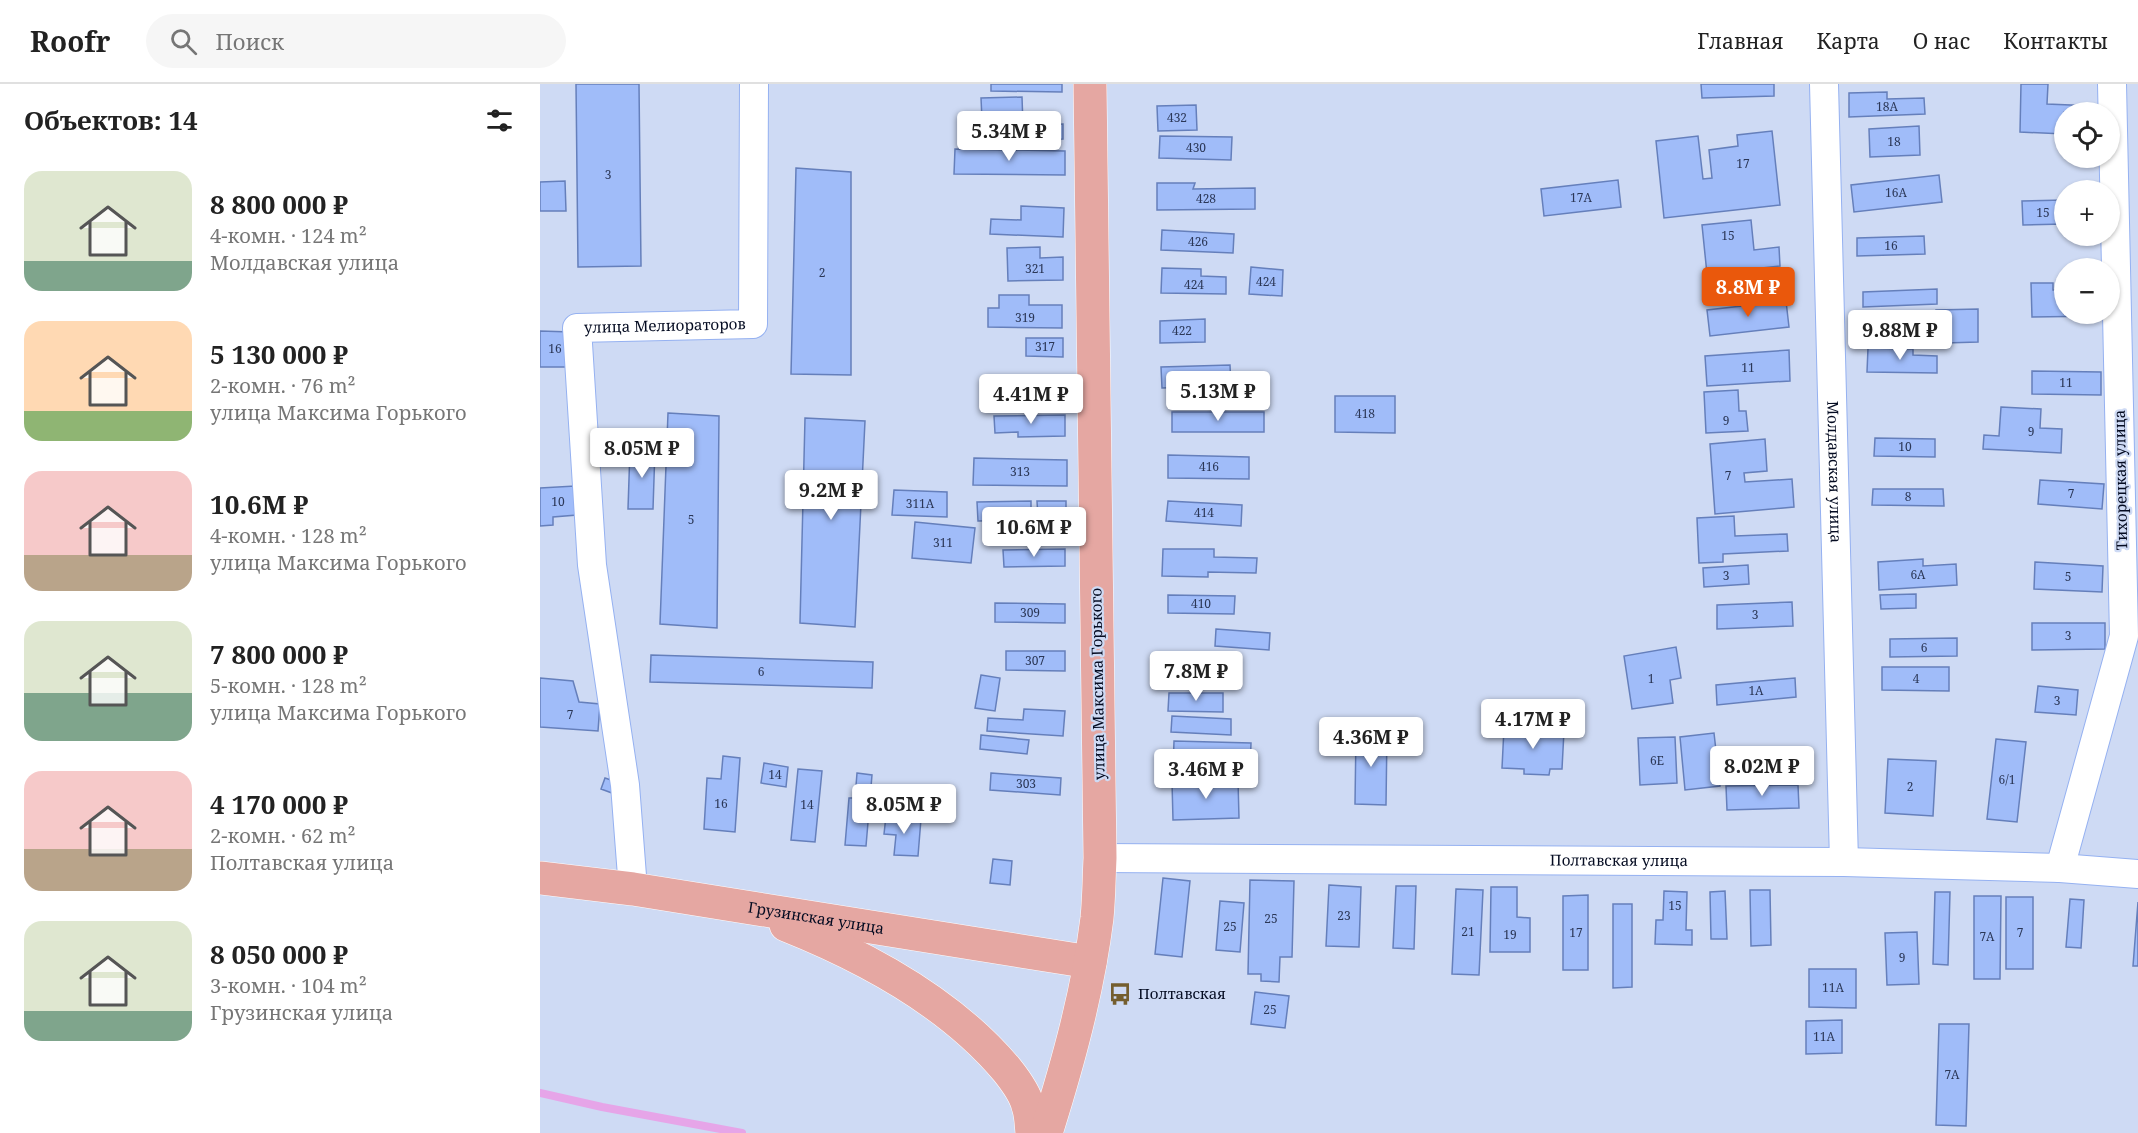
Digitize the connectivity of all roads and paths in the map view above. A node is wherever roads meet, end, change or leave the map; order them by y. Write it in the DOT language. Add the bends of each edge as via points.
graph roads {
  1 [pos="754,84"];
  2 [pos="1090,84"];
  3 [pos="1824,84"];
  4 [pos="2112,84"];
  5 [pos="1100,858"];
  6 [pos="1844,862"];
  7 [pos="2060,868"];
  8 [pos="2138,874"];
  9 [pos="540,878"];
  10 [pos="633,889"];
  11 [pos="721,903"];
  12 [pos="1090,962"];
  13 [pos="1032,1133"];
  14 [pos="1046,1133"];
  1 -- 10 [label="street, улица Мелиораторов" via="753,324 577,328 592,565 625,785"];
  2 -- 5 [label="main road, улица Максима Горького"];
  3 -- 6 [label="street, Молдавская улица"];
  4 -- 7 [label="street, Тихорецкая улица" via="2124,636"];
  5 -- 6 [label="street, Полтавская улица"];
  5 -- 12 [label="main road, улица Максима Горького"];
  6 -- 7 [label="street, Полтавская улица"];
  7 -- 8 [label="street, Полтавская улица"];
  9 -- 10 [label="main road, Грузинская улица"];
  10 -- 11 [label="main road, Грузинская улица"];
  11 -- 12 [label="main road, Грузинская улица"];
  11 -- 13 [label="main road" via="788,925 848,953 957,1021 1016,1081 1028,1105"];
  12 -- 14 [label="main road, улица Максима Горького"];
}
